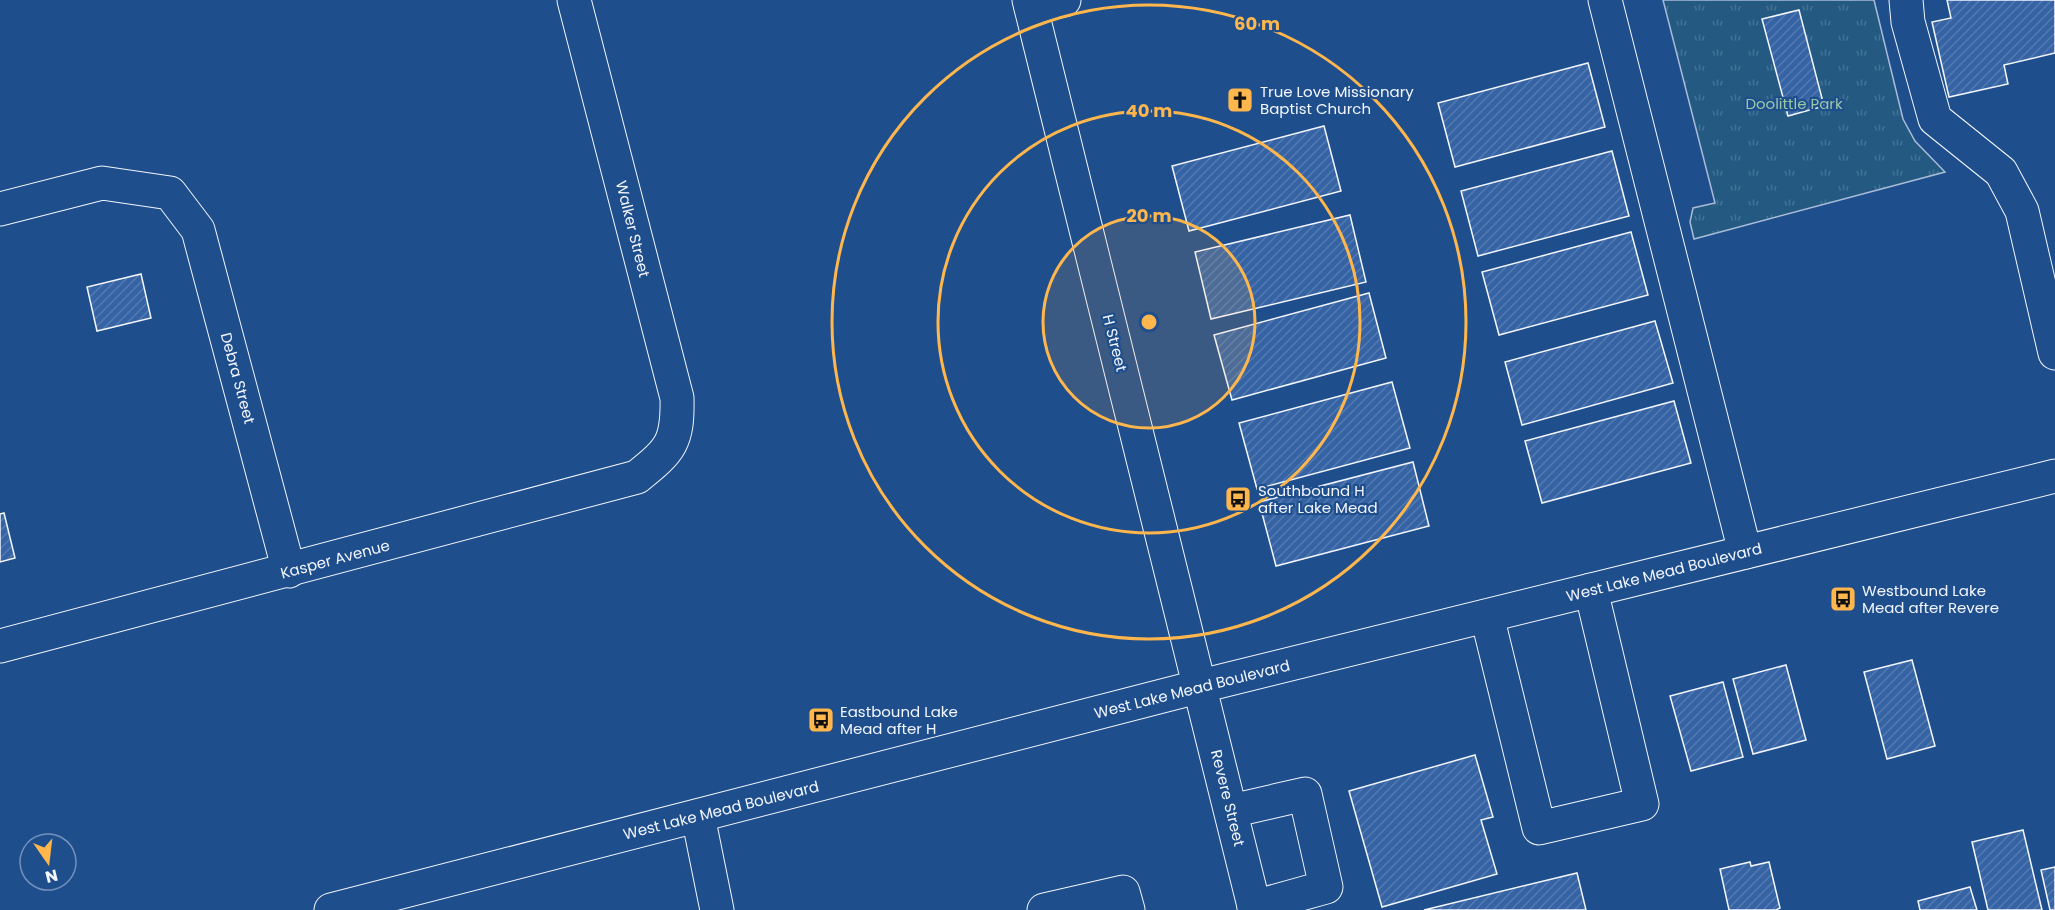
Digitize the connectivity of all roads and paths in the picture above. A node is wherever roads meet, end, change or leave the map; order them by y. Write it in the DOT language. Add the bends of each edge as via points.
graph roads {
  1 [pos="574,0"];
  2 [pos="1064,0"];
  3 [pos="1605,0"];
  4 [pos="1906,0"];
  5 [pos="1030,4"];
  6 [pos="0,209"];
  7 [pos="2055,353"];
  8 [pos="662,457"];
  9 [pos="2055,476"];
  10 [pos="1745,552"];
  11 [pos="289,572"];
  12 [pos="1591,590"];
  13 [pos="1487,616"];
  14 [pos="0,646"];
  15 [pos="1201,686"];
  16 [pos="1231,811"];
  17 [pos="698,816"];
  18 [pos="1255,908"];
  19 [pos="331,910"];
  20 [pos="717,910"];
  21 [pos="1044,910"];
  22 [pos="1128,910"];
  1 -- 8 [label="street, Walker Street" via="677,398 678,428"];
  2 -- 5 [label="street"];
  3 -- 10 [label="street"];
  4 -- 7 [label="street" via="1908,22 1935,120 2001,172 2022,210"];
  5 -- 15 [label="street, H Street"];
  6 -- 11 [label="street, Debra Street" via="102,183 170,193 198,230"];
  8 -- 11 [label="street, Kasper Avenue" via="637,477"];
  9 -- 10 [label="street, West Lake Mead Boulevard"];
  10 -- 12 [label="street, West Lake Mead Boulevard"];
  11 -- 14 [label="street, Kasper Avenue"];
  12 -- 13 [label="street, West Lake Mead Boulevard"];
  12 -- 13 [label="street" via="1642,804 1539,828"];
  13 -- 15 [label="street, West Lake Mead Boulevard"];
  15 -- 16 [label="street, Revere Street"];
  15 -- 17 [label="street, West Lake Mead Boulevard"];
  16 -- 18 [label="street, Revere Street"];
  16 -- 18 [label="street" via="1305,794 1326,887"];
  17 -- 19 [label="street, West Lake Mead Boulevard"];
  17 -- 20 [label="street"];
  21 -- 22 [label="street" via="1123,892"];
}
